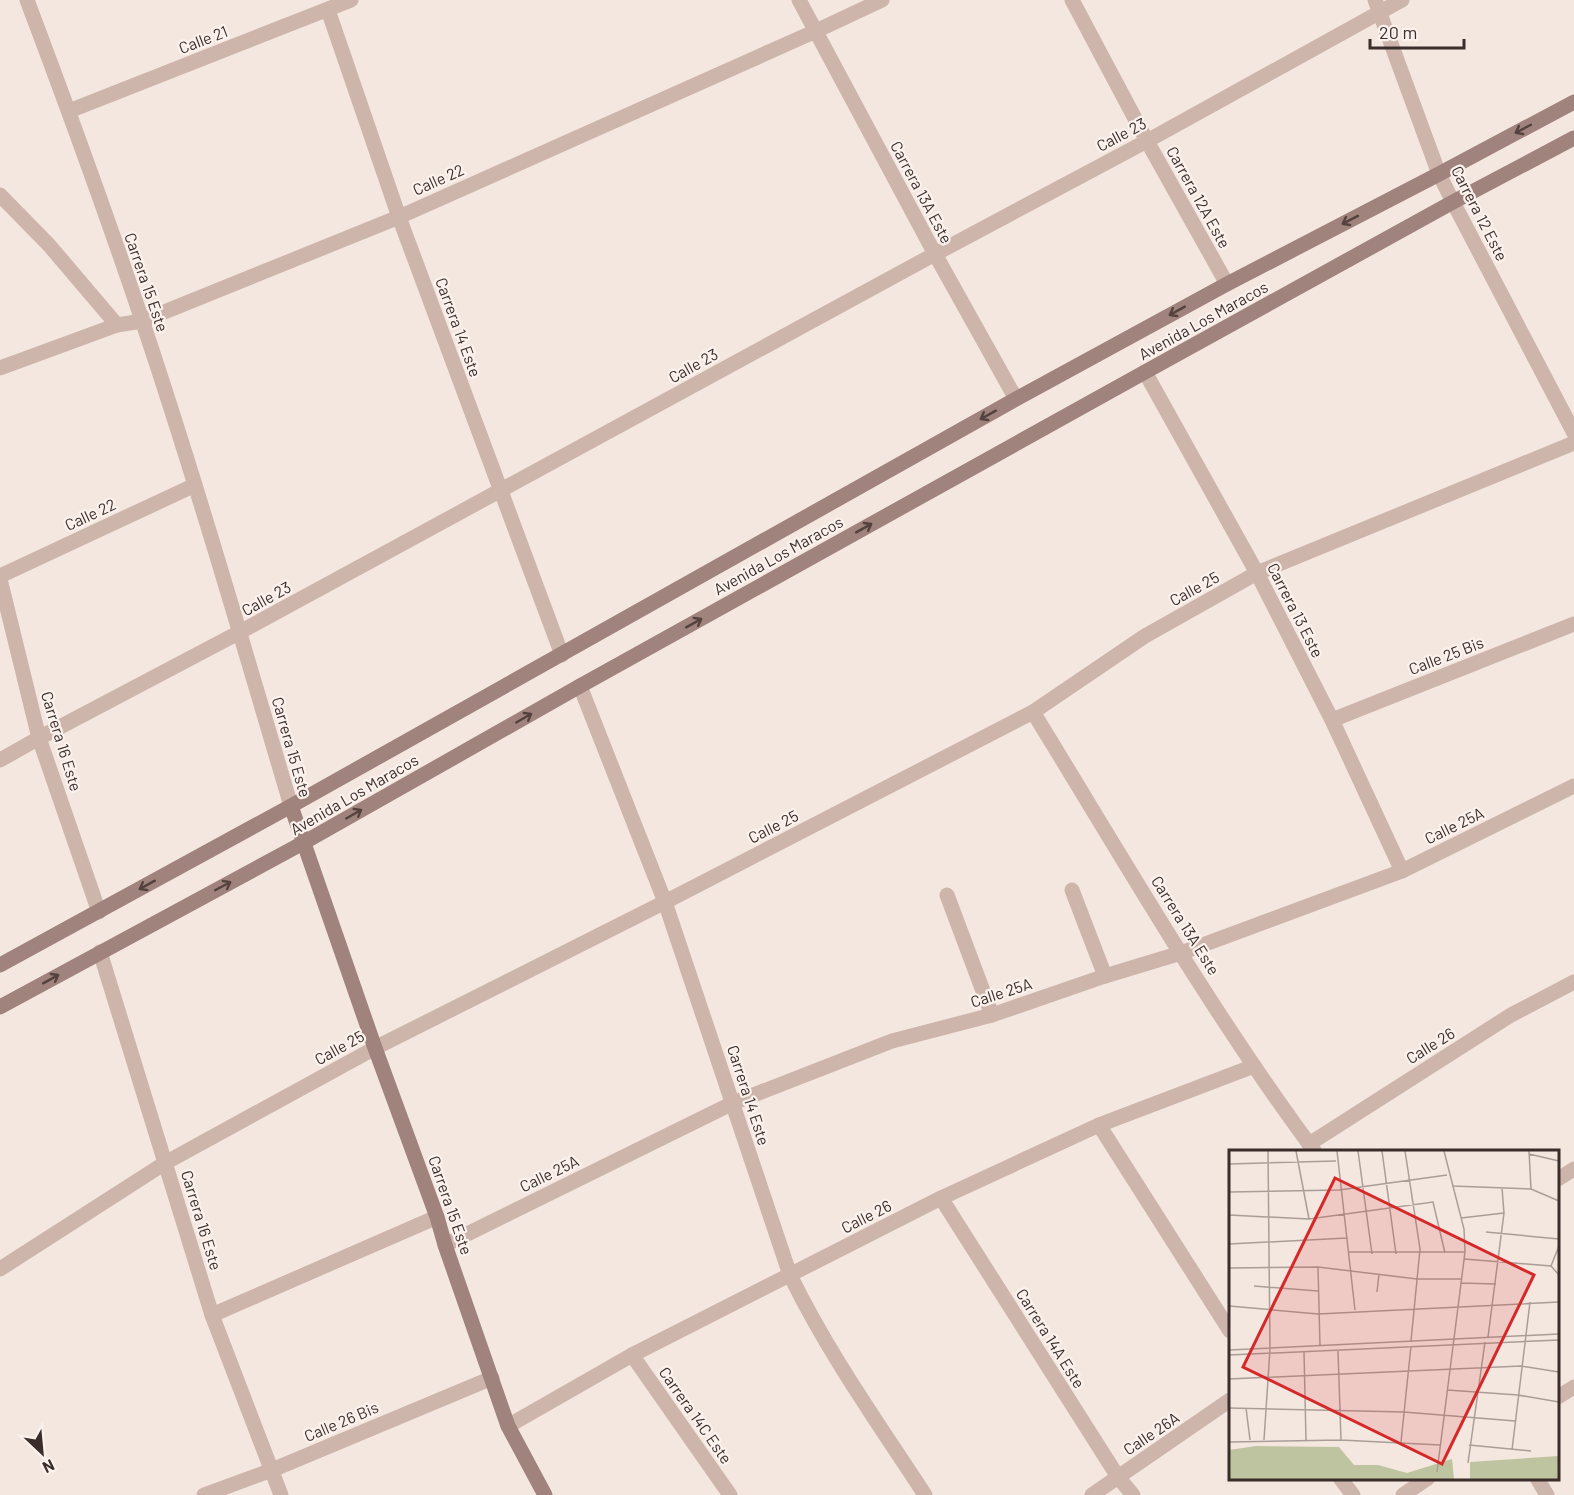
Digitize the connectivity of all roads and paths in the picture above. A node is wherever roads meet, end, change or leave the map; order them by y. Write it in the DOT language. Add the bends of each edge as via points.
graph roads {
  1 [pos="27,0"];
  2 [pos="351,0"];
  3 [pos="800,0"];
  4 [pos="882,0"];
  5 [pos="1072,0"];
  6 [pos="1402,0"];
  7 [pos="1377,6"];
  8 [pos="328,10"];
  9 [pos="816,32"];
  10 [pos="1574,102"];
  11 [pos="69,111"];
  12 [pos="1574,138"];
  13 [pos="1147,141"];
  14 [pos="1439,174"];
  15 [pos="0,195"];
  16 [pos="1453,202"];
  17 [pos="399,217"];
  18 [pos="935,254"];
  19 [pos="1227,284"];
  20 [pos="142,321"];
  21 [pos="117,325"];
  22 [pos="0,368"];
  23 [pos="1145,372"];
  24 [pos="1016,399"];
  25 [pos="1574,433"];
  26 [pos="1574,442"];
  27 [pos="195,485"];
  28 [pos="500,490"];
  29 [pos="1257,573"];
  30 [pos="0,577"];
  31 [pos="1574,624"];
  32 [pos="240,632"];
  33 [pos="562,655"];
  34 [pos="580,686"];
  35 [pos="1033,712"];
  36 [pos="1332,720"];
  37 [pos="39,738"];
  38 [pos="0,760"];
  39 [pos="1574,786"];
  40 [pos="291,806"];
  41 [pos="303,843"];
  42 [pos="1402,871"];
  43 [pos="1072,890"];
  44 [pos="946,895"];
  45 [pos="665,902"];
  46 [pos="99,912"];
  47 [pos="100,952"];
  48 [pos="1181,952"];
  49 [pos="0,965"];
  50 [pos="1105,976"];
  51 [pos="1574,982"];
  52 [pos="0,1007"];
  53 [pos="992,1015"];
  54 [pos="375,1048"];
  55 [pos="1254,1066"];
  56 [pos="733,1103"];
  57 [pos="1099,1125"];
  58 [pos="1312,1148"];
  59 [pos="165,1163"];
  60 [pos="1574,1169"];
  61 [pos="1559,1178"];
  62 [pos="941,1198"];
  63 [pos="437,1217"];
  64 [pos="445,1245"];
  65 [pos="0,1269"];
  66 [pos="790,1275"];
  67 [pos="212,1315"];
  68 [pos="1229,1329"];
  69 [pos="632,1355"];
  70 [pos="492,1378"];
  71 [pos="1574,1387"];
  72 [pos="1559,1396"];
  73 [pos="1229,1401"];
  74 [pos="508,1426"];
  75 [pos="272,1470"];
  76 [pos="1118,1477"];
  77 [pos="1341,1480"];
  78 [pos="1426,1480"];
  79 [pos="1538,1480"];
  80 [pos="204,1495"];
  81 [pos="281,1495"];
  82 [pos="545,1495"];
  83 [pos="730,1495"];
  84 [pos="925,1495"];
  85 [pos="1092,1495"];
  86 [pos="1133,1495"];
  87 [pos="1353,1495"];
  88 [pos="1403,1495"];
  89 [pos="1547,1495"];
  1 -- 11 [label="street, Carrera 15 Este"];
  2 -- 8 [label="street, Calle 21"];
  3 -- 9 [label="street, Carrera 13A Este"];
  4 -- 9 [label="street, Calle 22"];
  5 -- 13 [label="street, Carrera 12A Este"];
  6 -- 7 [label="street, Calle 23"];
  7 -- 13 [label="street, Calle 23"];
  7 -- 14 [label="street, Carrera 12 Este"];
  8 -- 11 [label="street, Calle 21"];
  8 -- 17 [label="street, Carrera 14 Este"];
  9 -- 17 [label="street, Calle 22"];
  9 -- 18 [label="street, Carrera 13A Este"];
  10 -- 14 [label="street, Avenida Los Maracos, one-way"];
  11 -- 20 [label="street, Carrera 15 Este"];
  12 -- 16 [label="street, Avenida Los Maracos"];
  13 -- 18 [label="street, Calle 23"];
  13 -- 19 [label="street, Carrera 12A Este"];
  14 -- 16 [label="street, Carrera 12 Este"];
  14 -- 19 [label="street, Avenida Los Maracos, one-way"];
  15 -- 21 [label="street"];
  16 -- 23 [label="street, Avenida Los Maracos"];
  16 -- 25 [label="street, Carrera 12 Este"];
  17 -- 20 [label="street, Calle 22"];
  17 -- 28 [label="street, Carrera 14 Este"];
  18 -- 24 [label="street, Carrera 13A Este"];
  18 -- 28 [label="street, Calle 23"];
  19 -- 24 [label="street, Avenida Los Maracos, one-way"];
  20 -- 21 [label="street, Calle 22"];
  20 -- 27 [label="street, Carrera 15 Este"];
  21 -- 22 [label="street, Calle 22"];
  23 -- 29 [label="street, Carrera 13 Este"];
  34 -- 23 [label="street, Avenida Los Maracos, one-way"];
  24 -- 33 [label="street, Avenida Los Maracos, one-way"];
  26 -- 29 [label="street, Calle 25"];
  27 -- 30 [label="street, Calle 22"];
  27 -- 32 [label="street, Carrera 15 Este"];
  28 -- 32 [label="street, Calle 23"];
  28 -- 33 [label="street, Carrera 14 Este"];
  29 -- 35 [label="street, Calle 25" via="1145,636"];
  29 -- 36 [label="street, Carrera 13 Este"];
  30 -- 37 [label="street, Carrera 16 Este"];
  31 -- 36 [label="street, Calle 25 Bis"];
  32 -- 37 [label="street, Calle 23"];
  32 -- 40 [label="street, Carrera 15 Este"];
  33 -- 40 [label="street, Avenida Los Maracos"];
  41 -- 34 [label="street, Avenida Los Maracos, one-way"];
  34 -- 45 [label="street, Carrera 14 Este"];
  35 -- 45 [label="street, Calle 25"];
  35 -- 48 [label="street, Carrera 13A Este"];
  36 -- 42 [label="street, Carrera 13 Este"];
  37 -- 38 [label="street, Calle 23"];
  37 -- 46 [label="street, Carrera 16 Este"];
  39 -- 42 [label="street, Calle 25A"];
  40 -- 41 [label="street, Carrera 15 Este"];
  40 -- 46 [label="street, Avenida Los Maracos, one-way"];
  47 -- 41 [label="street, Avenida Los Maracos, one-way"];
  41 -- 54 [label="street, Carrera 15 Este"];
  42 -- 48 [label="street, Calle 25A"];
  43 -- 50 [label="street"];
  44 -- 53 [label="street"];
  45 -- 54 [label="street, Calle 25"];
  45 -- 56 [label="street, Carrera 14 Este"];
  46 -- 49 [label="street, Avenida Los Maracos"];
  52 -- 47 [label="street, Avenida Los Maracos, one-way"];
  47 -- 59 [label="street, Carrera 16 Este"];
  48 -- 50 [label="street, Calle 25A"];
  48 -- 55 [label="street, Carrera 13A Este"];
  50 -- 53 [label="street, Calle 25A"];
  51 -- 58 [label="street, Calle 26" via="1511,1016"];
  53 -- 56 [label="street, Calle 25A" via="892,1041"];
  54 -- 59 [label="street, Calle 25"];
  54 -- 63 [label="street, Carrera 15 Este"];
  55 -- 57 [label="street, Calle 26"];
  55 -- 58 [label="street, Carrera 13A Este"];
  56 -- 64 [label="street, Calle 25A"];
  56 -- 66 [label="street, Carrera 14 Este"];
  57 -- 62 [label="street, Calle 26"];
  57 -- 68 [label="street"];
  59 -- 65 [label="street, Calle 25"];
  59 -- 67 [label="street, Carrera 16 Este"];
  60 -- 61 [label="street"];
  62 -- 66 [label="street, Calle 26"];
  62 -- 76 [label="street, Carrera 14A Este"];
  63 -- 64 [label="street, Carrera 15 Este"];
  63 -- 67 [label="street"];
  64 -- 70 [label="street, Carrera 15 Este"];
  66 -- 69 [label="street, Calle 26"];
  66 -- 84 [label="street, Carrera 14 Este" via="837,1362"];
  67 -- 75 [label="street, Carrera 16 Este"];
  69 -- 74 [label="street, Calle 26"];
  69 -- 83 [label="street, Carrera 14C Este"];
  70 -- 74 [label="street, Carrera 15 Este"];
  70 -- 75 [label="street, Calle 26 Bis"];
  71 -- 72 [label="street"];
  73 -- 76 [label="street, Calle 26A"];
  74 -- 82 [label="street, Carrera 15 Este"];
  75 -- 80 [label="street, Calle 26 Bis"];
  75 -- 81 [label="street, Carrera 16 Este"];
  76 -- 85 [label="street, Calle 26A"];
  76 -- 86 [label="street, Carrera 14A Este"];
  77 -- 87 [label="street"];
  78 -- 88 [label="street"];
  79 -- 89 [label="street"];
}
